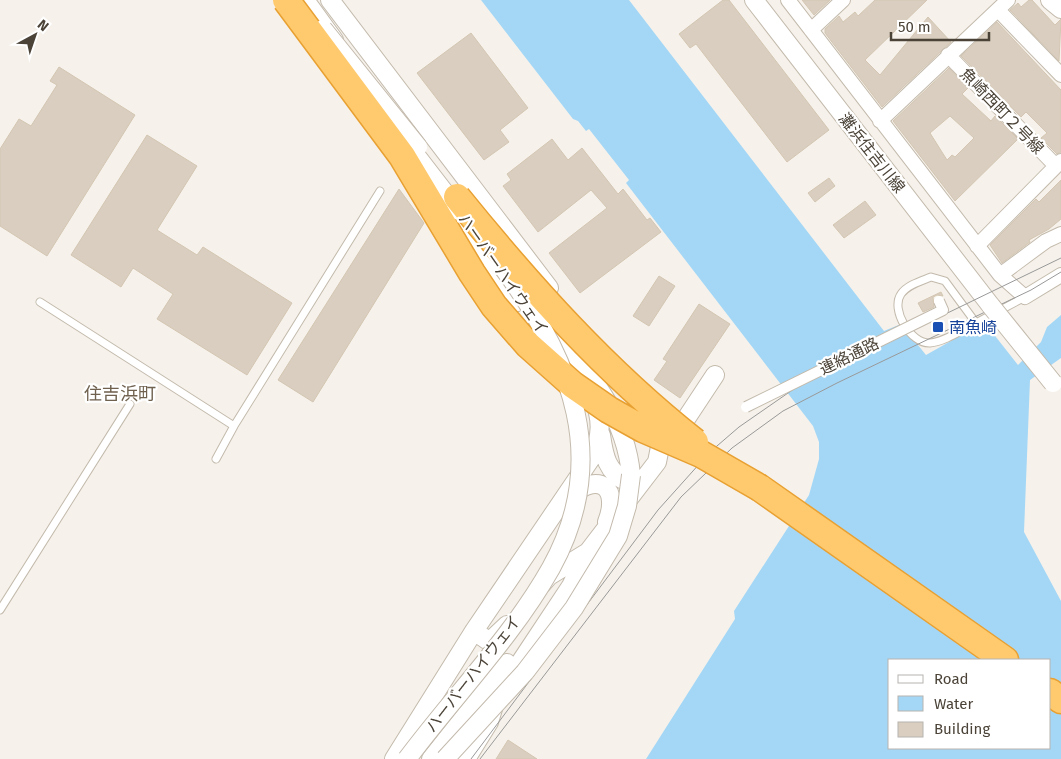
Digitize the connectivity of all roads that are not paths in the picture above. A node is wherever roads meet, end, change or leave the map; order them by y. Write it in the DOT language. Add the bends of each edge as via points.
graph roads {
  1 [pos="280,0"];
  2 [pos="288,0"];
  3 [pos="299,0"];
  4 [pos="305,0"];
  5 [pos="330,0"];
  6 [pos="754,0"];
  7 [pos="788,0"];
  8 [pos="843,0"];
  9 [pos="1050,0"];
  10 [pos="1003,5"];
  11 [pos="1061,9"];
  12 [pos="811,30"];
  13 [pos="948,55"];
  14 [pos="1061,75"];
  15 [pos="342,79"];
  16 [pos="880,120"];
  17 [pos="1058,163"];
  18 [pos="380,191"];
  19 [pos="451,192"];
  20 [pos="1061,234"];
  21 [pos="977,246"];
  22 [pos="1000,275"];
  23 [pos="1061,275"];
  24 [pos="1026,297"];
  25 [pos="939,301"];
  26 [pos="40,302"];
  27 [pos="976,323"];
  28 [pos="714,375"];
  29 [pos="1057,386"];
  30 [pos="130,404"];
  31 [pos="746,406"];
  32 [pos="234,426"];
  33 [pos="600,429"];
  34 [pos="216,459"];
  35 [pos="657,462"];
  36 [pos="645,479"];
  37 [pos="559,508"];
  38 [pos="603,533"];
  39 [pos="588,552"];
  40 [pos="0,610"];
  41 [pos="474,631"];
  42 [pos="1003,659"];
  43 [pos="1003,659"];
  44 [pos="394,759"];
  45 [pos="406,759"];
  46 [pos="416,759"];
  47 [pos="431,759"];
  48 [pos="445,759"];
  49 [pos="466,759"];
  1 -- 15 [label="street"];
  2 -- 42 [label="highway, bridge" via="402,156 494,306 538,355 573,385 626,420 701,454 760,488"];
  2 -- 45 [label="street, ハーバーハイウェイ, bridge" via="408,145 521,295 546,334 564,372 580,431 577,491 568,530 551,567 514,622"];
  3 -- 19 [label="street, ハーバーハイウェイ, bridge"];
  4 -- 19 [label="street"];
  5 -- 35 [label="street" via="650,422 660,440"];
  6 -- 29 [label="street, 灘浜住吉川線, bridge" via="990,306"];
  7 -- 12 [label="street"];
  8 -- 12 [label="street"];
  9 -- 11 [label="street"];
  10 -- 13 [label="street"];
  10 -- 14 [label="street"];
  12 -- 16 [label="street"];
  13 -- 16 [label="street"];
  13 -- 17 [label="street, 魚崎西町２号線"];
  15 -- 19 [label="street"];
  15 -- 33 [label="street" via="585,386 597,408"];
  16 -- 21 [label="street"];
  17 -- 21 [label="street"];
  18 -- 32 [label="lane"];
  19 -- 43 [label="highway, bridge" via="545,300 671,423"];
  19 -- 46 [label="street, ハーバーハイウェイ, bridge" via="523,284 562,350 584,411 587,472 575,532 547,588 509,642"];
  19 -- 48 [label="street, bridge" via="611,405 625,441 631,475 627,506 618,536 574,608 525,672"];
  20 -- 22 [label="street" via="1046,241"];
  21 -- 22 [label="street"];
  22 -- 24 [label="street"];
  23 -- 24 [label="street"];
  24 -- 27 [label="lane"];
  25 -- 31 [label="street, 連絡通路, bridge" via="944,310"];
  26 -- 32 [label="lane"];
  27 -- 27 [label="lane" via="945,282 931,277 906,288 900,296 900,316 917,340 936,342"];
  28 -- 35 [label="street"];
  30 -- 40 [label="lane"];
  32 -- 34 [label="lane"];
  33 -- 36 [label="street" via="604,455 612,472 627,482"];
  33 -- 37 [label="street" via="592,457"];
  35 -- 36 [label="street"];
  36 -- 38 [label="street"];
  37 -- 38 [label="street" via="581,487 590,483 604,486 613,500"];
  37 -- 41 [label="street"];
  38 -- 39 [label="street"];
  39 -- 41 [label="street" via="550,576 495,638 487,640"];
  39 -- 47 [label="street" via="563,582 511,658"];
  39 -- 49 [label="street" via="570,586 496,700 489,722"];
  41 -- 44 [label="street"];
}
